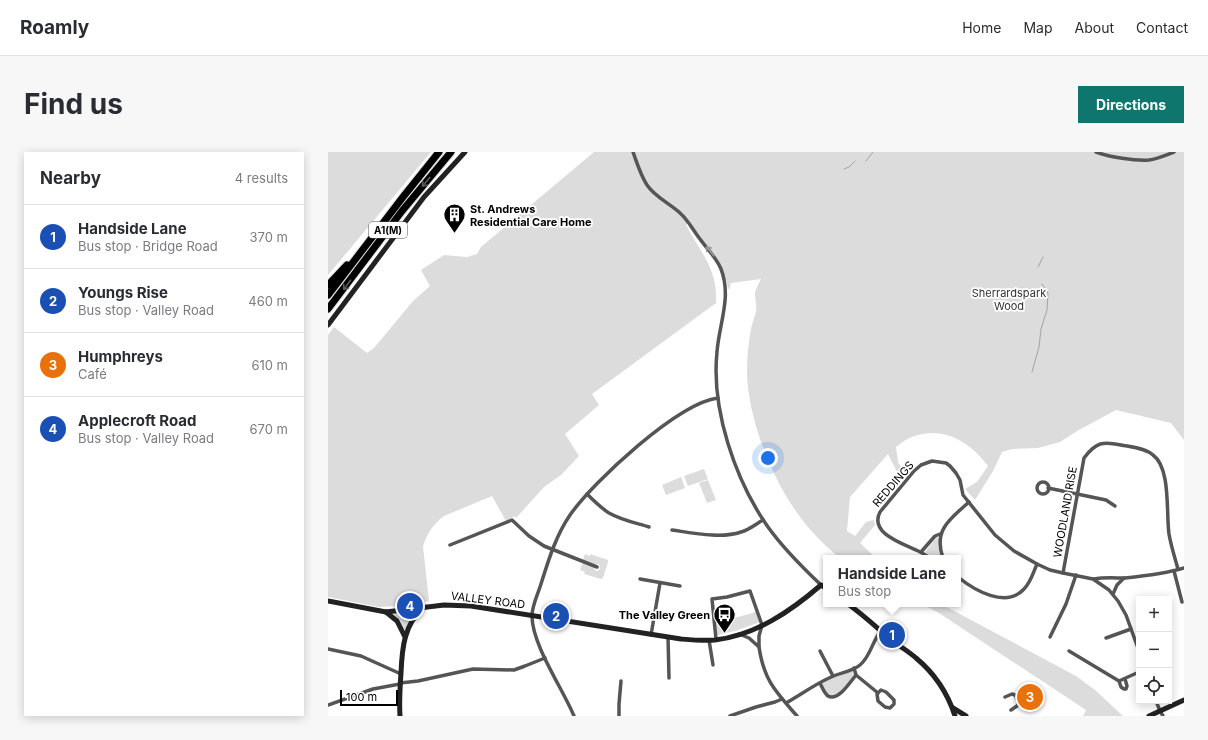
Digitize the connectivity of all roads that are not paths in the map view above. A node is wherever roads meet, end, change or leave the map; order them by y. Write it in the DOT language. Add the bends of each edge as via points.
graph roads {
  1 [pos="439,152"];
  2 [pos="451,152"];
  3 [pos="465,152"];
  4 [pos="633,152"];
  5 [pos="1096,152"];
  6 [pos="1174,152"];
  7 [pos="356,258"];
  8 [pos="328,285"];
  9 [pos="328,295"];
  10 [pos="328,309"];
  11 [pos="328,325"];
  12 [pos="718,398"];
  13 [pos="1048,488"];
  14 [pos="587,494"];
  15 [pos="1077,494"];
  16 [pos="969,502"];
  17 [pos="1115,506"];
  18 [pos="763,520"];
  19 [pos="649,527"];
  20 [pos="672,530"];
  21 [pos="940,534"];
  22 [pos="450,545"];
  23 [pos="552,550"];
  24 [pos="922,552"];
  25 [pos="926,555"];
  26 [pos="942,555"];
  27 [pos="1037,564"];
  28 [pos="597,567"];
  29 [pos="1184,568"];
  30 [pos="1178,570"];
  31 [pos="1174,571"];
  32 [pos="1063,573"];
  33 [pos="1076,575"];
  34 [pos="1124,578"];
  35 [pos="961,579"];
  36 [pos="1093,579"];
  37 [pos="640,580"];
  38 [pos="660,583"];
  39 [pos="823,585"];
  40 [pos="680,586"];
  41 [pos="823,587"];
  42 [pos="1113,594"];
  43 [pos="328,601"];
  44 [pos="1182,602"];
  45 [pos="424,607"];
  46 [pos="852,607"];
  47 [pos="386,612"];
  48 [pos="532,615"];
  49 [pos="762,625"];
  50 [pos="1131,629"];
  51 [pos="881,631"];
  52 [pos="651,634"];
  53 [pos="740,634"];
  54 [pos="405,637"];
  55 [pos="668,637"];
  56 [pos="1050,637"];
  57 [pos="1106,638"];
  58 [pos="716,639"];
  59 [pos="710,640"];
  60 [pos="1136,643"];
  61 [pos="759,647"];
  62 [pos="328,649"];
  63 [pos="820,651"];
  64 [pos="1069,651"];
  65 [pos="545,658"];
  66 [pos="713,665"];
  67 [pos="854,668"];
  68 [pos="401,674"];
  69 [pos="856,674"];
  70 [pos="1136,674"];
  71 [pos="833,676"];
  72 [pos="669,678"];
  73 [pos="1125,679"];
  74 [pos="621,681"];
  75 [pos="1119,681"];
  76 [pos="400,683"];
  77 [pos="820,683"];
  78 [pos="878,693"];
  79 [pos="1005,697"];
  80 [pos="782,699"];
  81 [pos="1184,700"];
  82 [pos="786,703"];
  83 [pos="1157,704"];
  84 [pos="328,705"];
  85 [pos="953,708"];
  86 [pos="1011,710"];
  87 [pos="1161,714"];
  88 [pos="400,716"];
  89 [pos="574,716"];
  90 [pos="619,716"];
  91 [pos="730,716"];
  92 [pos="797,716"];
  93 [pos="956,716"];
  94 [pos="966,716"];
  95 [pos="1149,716"];
  1 -- 7 [label="highway, A1(M)"];
  2 -- 10 [label="highway, A1(M), one-way" via="402,211"];
  3 -- 11 [label="main road" via="426,195"];
  12 -- 4 [label="street, one-way" via="717,352 725,306 725,286 720,268 690,224 647,185"];
  5 -- 6 [label="street" via="1136,160 1150,160"];
  7 -- 8 [label="highway, A1(M)" via="343,267"];
  7 -- 9 [label="highway, A1(M)"];
  12 -- 14 [label="street" via="691,409 655,433"];
  12 -- 18 [label="street" via="730,449"];
  13 -- 15 [label="street"];
  14 -- 19 [label="street" via="613,515"];
  14 -- 23 [label="street" via="563,526"];
  15 -- 17 [label="street" via="1106,500"];
  15 -- 30 [label="street, WOODLAND RISE" via="1084,458 1100,443 1144,450 1153,455 1162,467 1167,496 1169,535"];
  15 -- 32 [label="street, WOODLAND RISE"];
  16 -- 21 [label="street" via="951,518"];
  16 -- 24 [label="street, REDDINGS" via="963,495 956,473 946,463 929,461 914,470 880,512 877,521 881,529 892,538 906,547"];
  16 -- 27 [label="street" via="1004,543"];
  18 -- 20 [label="street" via="747,530 734,534 717,535"];
  18 -- 39 [label="street" via="786,550"];
  21 -- 24 [label="street" via="935,536"];
  21 -- 26 [label="street"];
  22 -- 23 [label="street" via="512,520 532,538"];
  23 -- 28 [label="street"];
  23 -- 48 [label="street"];
  24 -- 25 [label="street, REDDINGS"];
  27 -- 32 [label="street"];
  27 -- 35 [label="street" via="1024,590 1008,598 985,594"];
  29 -- 30 [label="street"];
  30 -- 31 [label="street"];
  31 -- 34 [label="street"];
  31 -- 44 [label="street"];
  32 -- 33 [label="street"];
  33 -- 36 [label="street"];
  33 -- 56 [label="street"];
  34 -- 36 [label="street"];
  34 -- 42 [label="street"];
  36 -- 42 [label="street"];
  37 -- 38 [label="street"];
  38 -- 40 [label="street"];
  38 -- 52 [label="street"];
  41 -- 49 [label="main road, VALLEY ROAD"];
  42 -- 50 [label="street" via="1123,608"];
  43 -- 47 [label="main road, VALLEY ROAD"];
  45 -- 47 [label="main road, VALLEY ROAD"];
  45 -- 48 [label="main road, VALLEY ROAD" via="456,604"];
  45 -- 54 [label="main road" via="412,620"];
  46 -- 51 [label="main road"];
  47 -- 54 [label="main road" via="397,621"];
  48 -- 52 [label="main road, VALLEY ROAD"];
  48 -- 65 [label="street" via="535,632"];
  49 -- 53 [label="main road, VALLEY ROAD"];
  49 -- 58 [label="street" via="750,590 712,599"];
  49 -- 61 [label="street"];
  50 -- 57 [label="street"];
  50 -- 60 [label="street"];
  51 -- 67 [label="street" via="863,662"];
  51 -- 85 [label="main road" via="927,669 939,683"];
  52 -- 55 [label="main road, VALLEY ROAD"];
  53 -- 58 [label="main road, VALLEY ROAD"];
  53 -- 61 [label="street"];
  54 -- 68 [label="main road"];
  55 -- 59 [label="main road, VALLEY ROAD"];
  55 -- 72 [label="street"];
  58 -- 59 [label="main road, VALLEY ROAD"];
  59 -- 66 [label="street"];
  61 -- 80 [label="street" via="766,676"];
  62 -- 68 [label="street" via="360,656"];
  63 -- 71 [label="street"];
  64 -- 75 [label="street"];
  65 -- 76 [label="street" via="514,670 473,669"];
  65 -- 89 [label="street"];
  67 -- 69 [label="street"];
  67 -- 71 [label="street"];
  68 -- 76 [label="main road"];
  69 -- 77 [label="street" via="842,691 832,698 825,693"];
  69 -- 78 [label="street"];
  70 -- 73 [label="street"];
  71 -- 77 [label="street"];
  73 -- 75 [label="street"];
  73 -- 75 [label="street" via="1126,689 1121,688"];
  74 -- 90 [label="street"];
  76 -- 84 [label="street" via="373,689"];
  76 -- 88 [label="main road"];
  77 -- 82 [label="street"];
  78 -- 78 [label="street" via="883,690 892,698 894,702 891,707 887,708 878,701"];
  79 -- 86 [label="street" via="1015,695 1019,702"];
  80 -- 82 [label="street"];
  80 -- 91 [label="street"];
  81 -- 87 [label="main road"];
  82 -- 92 [label="street"];
  83 -- 87 [label="street"];
  85 -- 93 [label="main road"];
  85 -- 94 [label="main road"];
  87 -- 95 [label="main road"];
}
